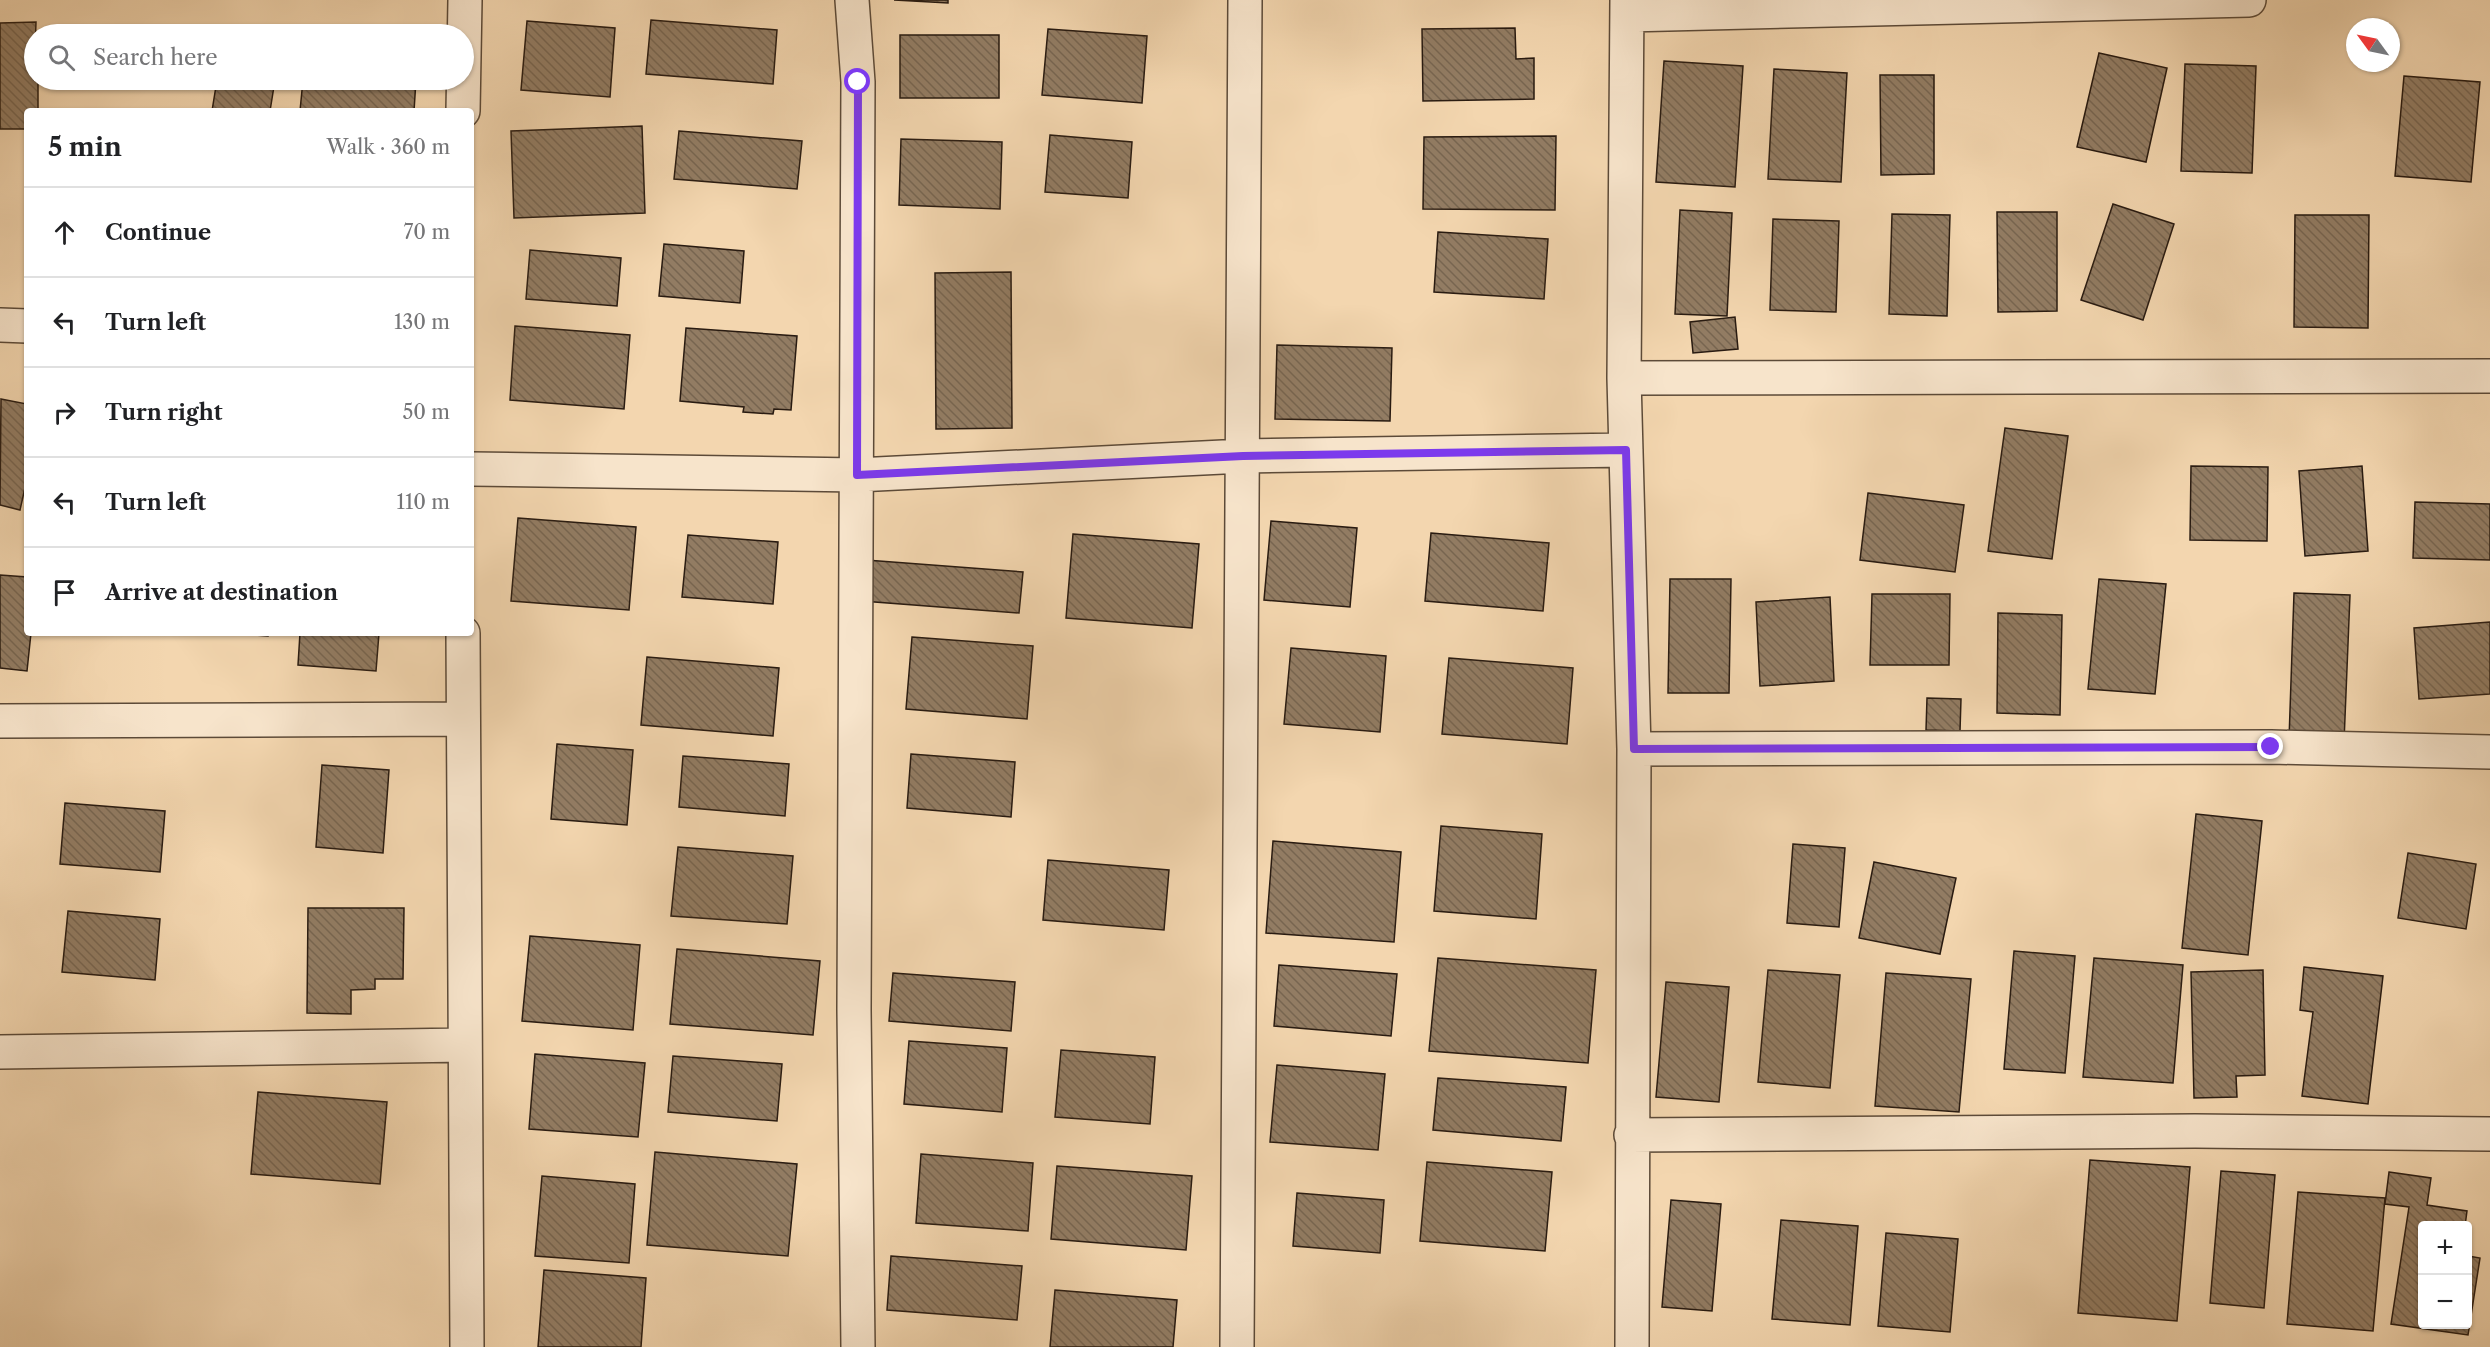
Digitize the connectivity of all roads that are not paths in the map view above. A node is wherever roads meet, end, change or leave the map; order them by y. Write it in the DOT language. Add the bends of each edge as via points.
graph roads {
  1 [pos="465,0"];
  2 [pos="852,0"];
  3 [pos="1245,0"];
  4 [pos="2249,0"];
  5 [pos="1627,7"];
  6 [pos="465,24"];
  7 [pos="463,90"];
  8 [pos="463,108"];
  9 [pos="0,325"];
  10 [pos="24,326"];
  11 [pos="2490,376"];
  12 [pos="1624,378"];
  13 [pos="1626,450"];
  14 [pos="1243,456"];
  15 [pos="474,469"];
  16 [pos="857,475"];
  17 [pos="463,636"];
  18 [pos="462,719"];
  19 [pos="0,721"];
  20 [pos="1634,749"];
  21 [pos="2490,752"];
  22 [pos="464,1045"];
  23 [pos="0,1052"];
  24 [pos="2490,1134"];
  25 [pos="1631,1135"];
  26 [pos="466,1347"];
  27 [pos="858,1347"];
  28 [pos="1237,1347"];
  29 [pos="1632,1347"];
  1 -- 6 [label="street"];
  2 -- 16 [label="street" via="858,82"];
  3 -- 14 [label="street"];
  4 -- 5 [label="street"];
  5 -- 12 [label="street"];
  7 -- 8 [label="street"];
  9 -- 10 [label="street"];
  11 -- 12 [label="street"];
  12 -- 13 [label="street"];
  13 -- 14 [label="street"];
  13 -- 20 [label="street"];
  14 -- 16 [label="street"];
  14 -- 28 [label="street"];
  15 -- 16 [label="street"];
  16 -- 27 [label="street" via="854,1010"];
  17 -- 18 [label="street"];
  18 -- 19 [label="street"];
  18 -- 22 [label="street"];
  20 -- 21 [label="street" via="2271,747"];
  20 -- 25 [label="street"];
  22 -- 23 [label="street"];
  22 -- 26 [label="street"];
  24 -- 25 [label="street" via="2195,1131"];
  25 -- 29 [label="street"];
}
